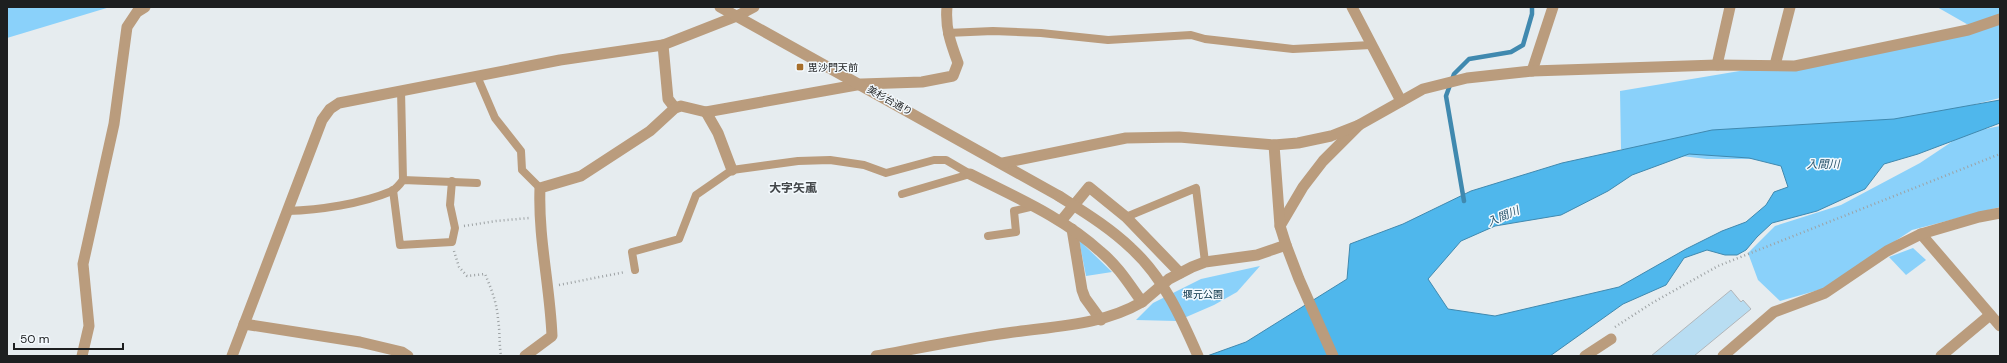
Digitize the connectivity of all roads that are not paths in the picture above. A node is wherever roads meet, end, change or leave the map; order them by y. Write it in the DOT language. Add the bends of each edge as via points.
graph roads {
  1 [pos="145,7"];
  2 [pos="720,7"];
  3 [pos="754,7"];
  4 [pos="947,7"];
  5 [pos="1352,7"];
  6 [pos="1553,7"];
  7 [pos="1730,7"];
  8 [pos="1790,7"];
  9 [pos="737,16"];
  10 [pos="2000,19"];
  11 [pos="948,33"];
  12 [pos="663,45"];
  13 [pos="1371,45"];
  14 [pos="1717,65"];
  15 [pos="1775,65"];
  16 [pos="1532,71"];
  17 [pos="476,76"];
  18 [pos="862,84"];
  19 [pos="401,90"];
  20 [pos="1401,100"];
  21 [pos="675,108"];
  22 [pos="706,112"];
  23 [pos="1359,125"];
  24 [pos="1274,144"];
  25 [pos="1003,163"];
  26 [pos="732,170"];
  27 [pos="970,174"];
  28 [pos="403,180"];
  29 [pos="452,181"];
  30 [pos="477,183"];
  31 [pos="540,188"];
  32 [pos="393,190"];
  33 [pos="902,194"];
  34 [pos="1034,206"];
  35 [pos="287,211"];
  36 [pos="2000,213"];
  37 [pos="1126,217"];
  38 [pos="1061,221"];
  39 [pos="1280,226"];
  40 [pos="1072,229"];
  41 [pos="1921,234"];
  42 [pos="988,236"];
  43 [pos="1286,245"];
  44 [pos="1205,262"];
  45 [pos="635,270"];
  46 [pos="1180,273"];
  47 [pos="1142,302"];
  48 [pos="1990,315"];
  49 [pos="1101,320"];
  50 [pos="244,324"];
  51 [pos="2000,326"];
  52 [pos="1611,339"];
  53 [pos="913,353"];
  54 [pos="82,356"];
  55 [pos="232,356"];
  56 [pos="408,356"];
  57 [pos="525,356"];
  58 [pos="876,356"];
  59 [pos="1198,356"];
  60 [pos="1333,356"];
  61 [pos="1585,356"];
  62 [pos="1723,356"];
  63 [pos="1941,356"];
  1 -- 54 [label="street" via="137,12 127,27 114,124 83,264 89,326"];
  2 -- 9 [label="street, 美杉台通り"];
  3 -- 9 [label="street"];
  4 -- 11 [label="street"];
  5 -- 13 [label="street"];
  6 -- 16 [label="street"];
  7 -- 14 [label="street"];
  8 -- 15 [label="street"];
  9 -- 12 [label="street"];
  9 -- 18 [label="street, 美杉台通り"];
  10 -- 15 [label="street" via="1968,30 1795,66"];
  11 -- 13 [label="lane" via="1041,33 1108,40 1190,35 1204,39 1293,49"];
  11 -- 18 [label="street" via="958,63 953,76 922,82"];
  12 -- 17 [label="street" via="560,60"];
  12 -- 21 [label="street" via="668,99"];
  13 -- 20 [label="street"];
  14 -- 15 [label="street"];
  14 -- 16 [label="street"];
  16 -- 20 [label="street" via="1462,80 1423,89"];
  17 -- 19 [label="street"];
  17 -- 31 [label="lane" via="496,118 521,151 522,170"];
  18 -- 22 [label="street"];
  18 -- 25 [label="street, 美杉台通り"];
  19 -- 28 [label="lane"];
  19 -- 35 [label="street" via="339,103 330,109 322,120"];
  20 -- 23 [label="street"];
  21 -- 22 [label="street" via="681,106"];
  21 -- 31 [label="street" via="650,131 581,176"];
  22 -- 26 [label="street" via="718,133"];
  23 -- 24 [label="street" via="1315,140"];
  23 -- 39 [label="street" via="1323,161 1303,187"];
  24 -- 25 [label="street" via="1152,137 1126,138"];
  24 -- 39 [label="street"];
  25 -- 59 [label="street, 美杉台通り, bridge" via="1103,224 1132,248 1156,276 1177,309"];
  26 -- 27 [label="lane" via="830,160 864,165 886,173 934,160 946,160"];
  26 -- 45 [label="lane" via="696,195 679,239 632,252"];
  27 -- 33 [label="lane"];
  27 -- 34 [label="street"];
  28 -- 29 [label="lane"];
  28 -- 32 [label="lane"];
  29 -- 30 [label="lane"];
  29 -- 32 [label="lane" via="450,205 455,228 452,242 400,245"];
  31 -- 57 [label="street" via="539,217 552,336"];
  32 -- 35 [label="lane" via="313,210"];
  34 -- 38 [label="street"];
  34 -- 42 [label="lane" via="1014,211 1016,232"];
  35 -- 50 [label="street"];
  36 -- 41 [label="street"];
  37 -- 38 [label="street" via="1089,188"];
  37 -- 44 [label="lane" via="1196,188"];
  37 -- 46 [label="street"];
  38 -- 40 [label="street"];
  39 -- 43 [label="street"];
  40 -- 47 [label="street" via="1119,270"];
  40 -- 49 [label="street" via="1082,290"];
  41 -- 48 [label="street"];
  41 -- 62 [label="street" via="1887,251 1825,293 1774,312"];
  43 -- 44 [label="street" via="1257,255"];
  43 -- 60 [label="street"];
  44 -- 46 [label="street"];
  46 -- 47 [label="street"];
  47 -- 49 [label="street" via="1125,312"];
  48 -- 51 [label="street"];
  48 -- 63 [label="street"];
  49 -- 53 [label="street" via="1006,333"];
  50 -- 55 [label="street"];
  50 -- 56 [label="street" via="360,342 402,352"];
  52 -- 61 [label="street"];
  53 -- 58 [label="street"];
}
